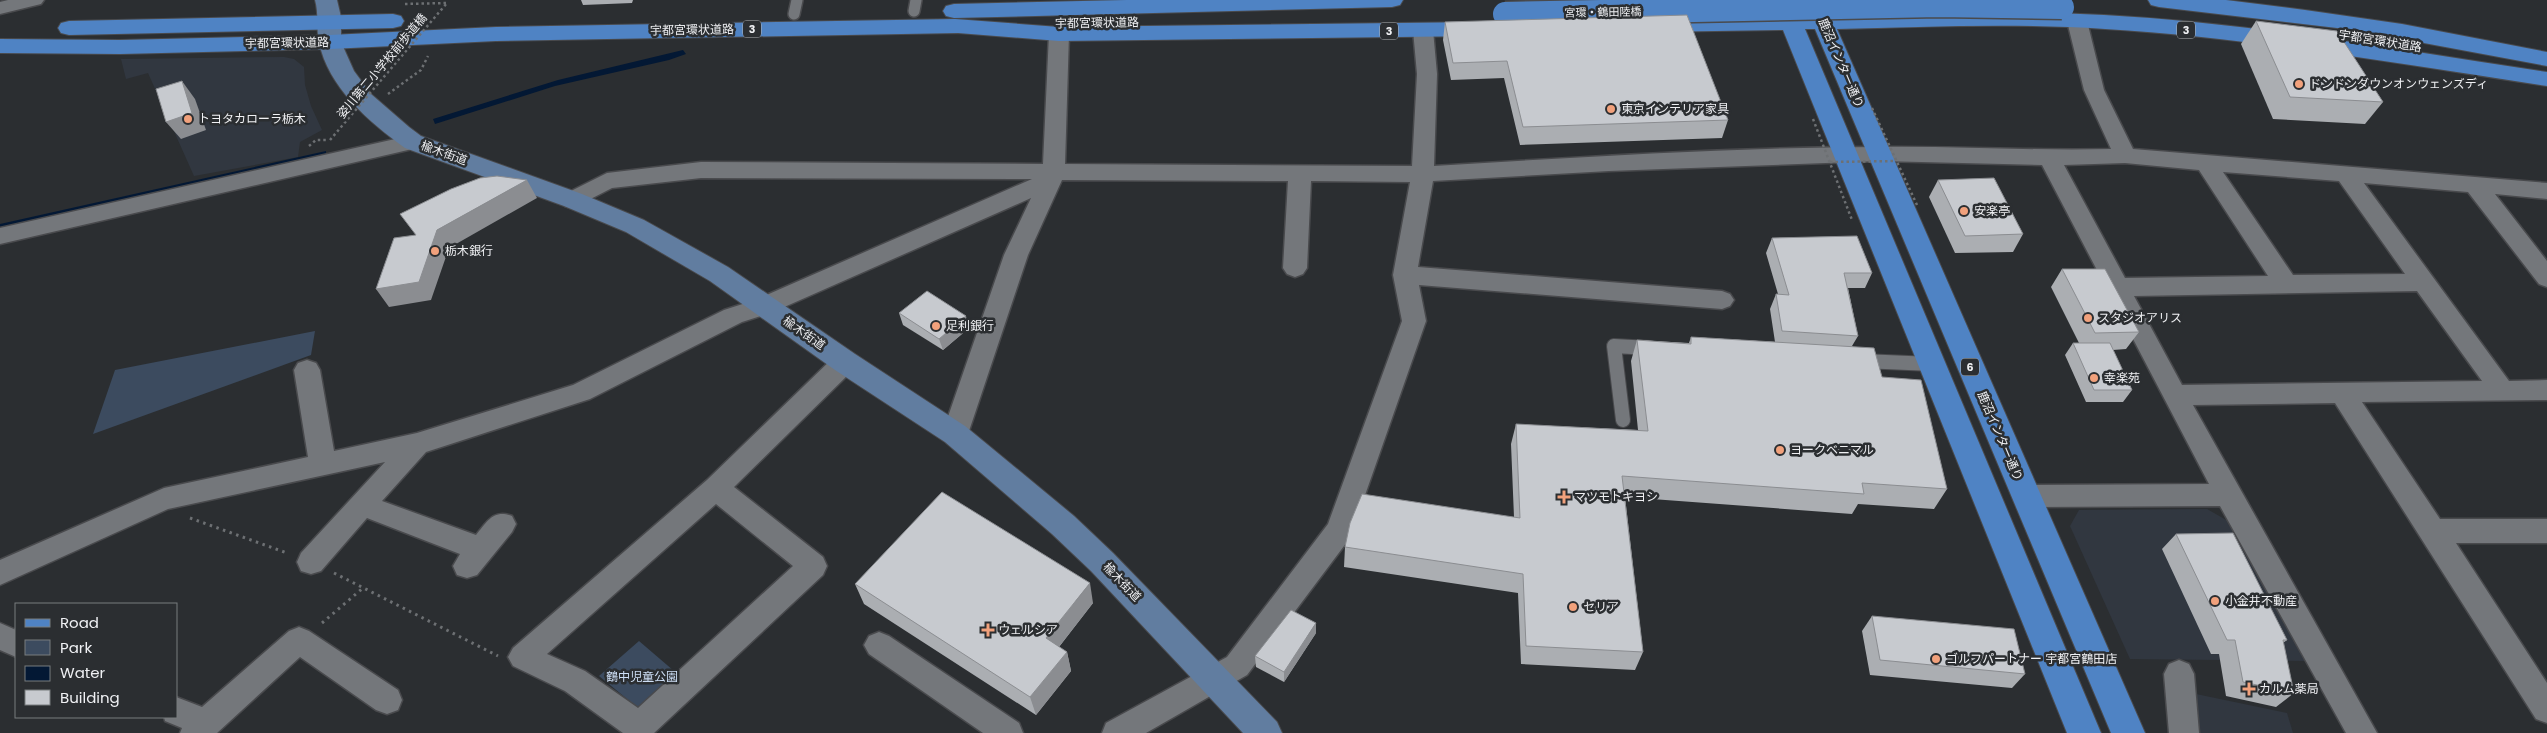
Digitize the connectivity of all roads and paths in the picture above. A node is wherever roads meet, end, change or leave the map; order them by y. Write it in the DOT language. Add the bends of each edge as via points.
graph roads {
  1 [pos="34,0"];
  2 [pos="1050,0"];
  3 [pos="1392,0"];
  4 [pos="2159,0"];
  5 [pos="2283,0"];
  6 [pos="447,3"];
  7 [pos="796,5"];
  8 [pos="915,6"];
  9 [pos="0,8"];
  10 [pos="983,10"];
  11 [pos="1818,10"];
  12 [pos="1786,11"];
  13 [pos="1504,14"];
  14 [pos="2069,14"];
  15 [pos="329,21"];
  16 [pos="955,26"];
  17 [pos="0,29"];
  18 [pos="1422,30"];
  19 [pos="1059,34"];
  20 [pos="0,46"];
  21 [pos="429,55"];
  22 [pos="2547,55"];
  23 [pos="2547,59"];
  24 [pos="2547,74"];
  25 [pos="2547,79"];
  26 [pos="393,90"];
  27 [pos="1872,108"];
  28 [pos="1813,119"];
  29 [pos="330,140"];
  30 [pos="413,142"];
  31 [pos="2125,156"];
  32 [pos="1888,158"];
  33 [pos="2049,158"];
  34 [pos="1838,159"];
  35 [pos="2206,163"];
  36 [pos="1300,173"];
  37 [pos="1423,174"];
  38 [pos="2345,174"];
  39 [pos="1051,176"];
  40 [pos="2474,185"];
  41 [pos="2547,191"];
  42 [pos="573,200"];
  43 [pos="1917,205"];
  44 [pos="1852,220"];
  45 [pos="0,236"];
  46 [pos="1295,268"];
  47 [pos="1405,275"];
  48 [pos="2547,278"];
  49 [pos="2422,282"];
  50 [pos="2286,284"];
  51 [pos="2117,287"];
  52 [pos="1722,300"];
  53 [pos="764,306"];
  54 [pos="1664,349"];
  55 [pos="1852,360"];
  56 [pos="845,362"];
  57 [pos="1932,364"];
  58 [pos="307,370"];
  59 [pos="2547,390"];
  60 [pos="2503,391"];
  61 [pos="2342,393"];
  62 [pos="2175,396"];
  63 [pos="1623,420"];
  64 [pos="955,434"];
  65 [pos="417,444"];
  66 [pos="323,465"];
  67 [pos="716,488"];
  68 [pos="2228,495"];
  69 [pos="2026,496"];
  70 [pos="152,504"];
  71 [pos="362,505"];
  72 [pos="502,524"];
  73 [pos="2433,531"];
  74 [pos="2547,531"];
  75 [pos="311,562"];
  76 [pos="0,573"];
  77 [pos="363,588"];
  78 [pos="0,636"];
  79 [pos="301,641"];
  80 [pos="15,644"];
  81 [pos="879,645"];
  82 [pos="524,657"];
  83 [pos="2179,674"];
  84 [pos="1215,680"];
  85 [pos="387,700"];
  86 [pos="2547,709"];
  87 [pos="178,712"];
  88 [pos="201,728"];
  89 [pos="643,730"];
  90 [pos="1008,733"];
  91 [pos="1117,733"];
  92 [pos="1265,733"];
  93 [pos="2084,733"];
  94 [pos="2128,733"];
  95 [pos="2184,733"];
  96 [pos="2362,733"];
  1 -- 9 [label="street"];
  2 -- 10 [label="main road, 3"];
  3 -- 10 [label="main road, 宇都宮環状道路 / 3"];
  4 -- 23 [label="main road, 宇都宮環状道路 / 3" via="2380,28"];
  5 -- 22 [label="main road" via="2385,16 2514,42"];
  6 -- 29 [label="path, 姿川第二小学校前歩道橋, bridge"];
  7 -- 8 [label="main road, 宇都宮環状道路 / 3"];
  7 -- 15 [label="main road, 宇都宮環状道路 / 3"];
  8 -- 10 [label="main road, 宇都宮環状道路 / 3"];
  11 -- 12 [label="main road, 3"];
  11 -- 14 [label="main road, 3" via="2013,18"];
  11 -- 32 [label="main road, 鹿沼インター通り / 6"];
  12 -- 18 [label="main road, 3"];
  12 -- 34 [label="main road"];
  13 -- 14 [label="main road, 宮環・鶴田陸橋 / 3, bridge" via="1939,5"];
  13 -- 16 [label="main road, 宇都宮環状道路 / 3"];
  14 -- 24 [label="main road, 宇都宮環状道路 / 3" via="2263,24 2399,43"];
  14 -- 25 [label="main road, 3" via="2266,37"];
  14 -- 31 [label="street" via="2094,90"];
  15 -- 16 [label="main road, 宇都宮環状道路 / 3" via="496,34"];
  15 -- 17 [label="main road, 宇都宮環状道路 / 3"];
  15 -- 20 [label="main road, 宇都宮環状道路 / 3" via="120,47"];
  15 -- 30 [label="street, 楡木街道" via="347,79 356,92 380,118"];
  16 -- 19 [label="main road, 3"];
  18 -- 19 [label="main road, 3"];
  18 -- 37 [label="street" via="1427,74"];
  19 -- 39 [label="street"];
  21 -- 26 [label="path" via="421,70"];
  27 -- 32 [label="path, bridge"];
  28 -- 34 [label="path, bridge"];
  30 -- 42 [label="street, 楡木街道"];
  30 -- 45 [label="street"];
  31 -- 33 [label="street"];
  31 -- 35 [label="street"];
  32 -- 33 [label="street"];
  32 -- 34 [label="street"];
  32 -- 34 [label="path, bridge"];
  32 -- 43 [label="path, bridge"];
  32 -- 69 [label="main road, 鹿沼インター通り / 6"];
  33 -- 51 [label="street"];
  34 -- 37 [label="street" via="1609,163"];
  34 -- 44 [label="path, bridge"];
  34 -- 57 [label="main road"];
  35 -- 38 [label="street"];
  35 -- 50 [label="street"];
  36 -- 37 [label="street"];
  36 -- 39 [label="street"];
  36 -- 46 [label="street"];
  37 -- 47 [label="street"];
  38 -- 40 [label="street"];
  38 -- 49 [label="street"];
  39 -- 42 [label="street" via="701,170 607,181"];
  39 -- 53 [label="street"];
  39 -- 64 [label="street" via="1016,255"];
  40 -- 41 [label="street"];
  40 -- 48 [label="street"];
  42 -- 53 [label="street, 楡木街道" via="635,226 719,274"];
  47 -- 52 [label="street"];
  47 -- 84 [label="street" via="1414,321 1340,530 1237,666"];
  49 -- 50 [label="street"];
  49 -- 60 [label="street"];
  50 -- 51 [label="street"];
  51 -- 62 [label="street"];
  53 -- 56 [label="street, 楡木街道"];
  53 -- 65 [label="street" via="733,316 581,392"];
  54 -- 63 [label="lane" via="1614,346"];
  55 -- 57 [label="lane"];
  56 -- 64 [label="street, 楡木街道"];
  56 -- 67 [label="street"];
  57 -- 93 [label="main road"];
  58 -- 66 [label="street"];
  59 -- 60 [label="street"];
  60 -- 61 [label="street"];
  61 -- 62 [label="street"];
  61 -- 73 [label="street"];
  62 -- 68 [label="street"];
  64 -- 84 [label="street, 楡木街道" via="1063,524"];
  65 -- 66 [label="street"];
  65 -- 71 [label="street"];
  66 -- 70 [label="street"];
  67 -- 82 [label="street"];
  67 -- 89 [label="street" via="813,566"];
  68 -- 69 [label="street"];
  68 -- 96 [label="street"];
  69 -- 94 [label="main road, 鹿沼インター通り / 6"];
  70 -- 75 [label="path"];
  70 -- 76 [label="street"];
  71 -- 72 [label="street" via="474,557"];
  71 -- 75 [label="street"];
  73 -- 74 [label="street"];
  73 -- 86 [label="street"];
  75 -- 77 [label="path"];
  77 -- 79 [label="path"];
  77 -- 82 [label="path" via="494,655"];
  78 -- 80 [label="street"];
  79 -- 85 [label="street"];
  79 -- 88 [label="street" via="298,640"];
  81 -- 90 [label="street"];
  82 -- 89 [label="street" via="575,681"];
  83 -- 95 [label="street"];
  84 -- 91 [label="street"];
  84 -- 92 [label="street, 楡木街道"];
  87 -- 88 [label="street"];
}
